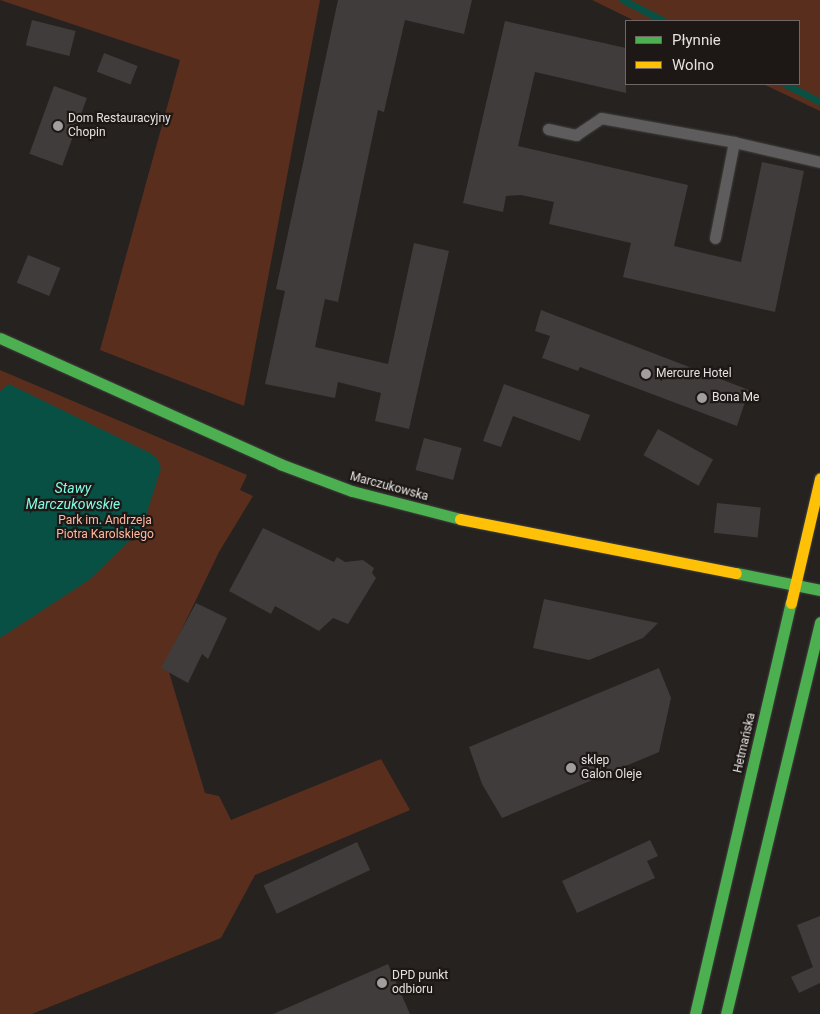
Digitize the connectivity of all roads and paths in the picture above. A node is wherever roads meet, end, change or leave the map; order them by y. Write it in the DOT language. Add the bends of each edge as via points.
graph roads {
  1 [pos="548,129"];
  2 [pos="734,142"];
  3 [pos="820,162"];
  4 [pos="715,238"];
  5 [pos="0,338"];
  6 [pos="820,478"];
  7 [pos="795,586"];
  8 [pos="820,590"];
  9 [pos="820,622"];
  10 [pos="767,708"];
  11 [pos="798,714"];
  12 [pos="695,1014"];
  13 [pos="726,1014"];
  1 -- 2 [label="lane" via="576,135 602,118"];
  2 -- 3 [label="lane"];
  2 -- 4 [label="lane"];
  5 -- 7 [label="main road, Marczukowska" via="280,464 352,491 440,515"];
  6 -- 7 [label="main road, Hetmańska"];
  7 -- 8 [label="main road, Marczukowska"];
  7 -- 10 [label="main road, Hetmańska"];
  9 -- 11 [label="main road"];
  10 -- 11 [label="main road" via="784,701"];
  10 -- 12 [label="main road, Hetmańska"];
  11 -- 13 [label="main road"];
}
